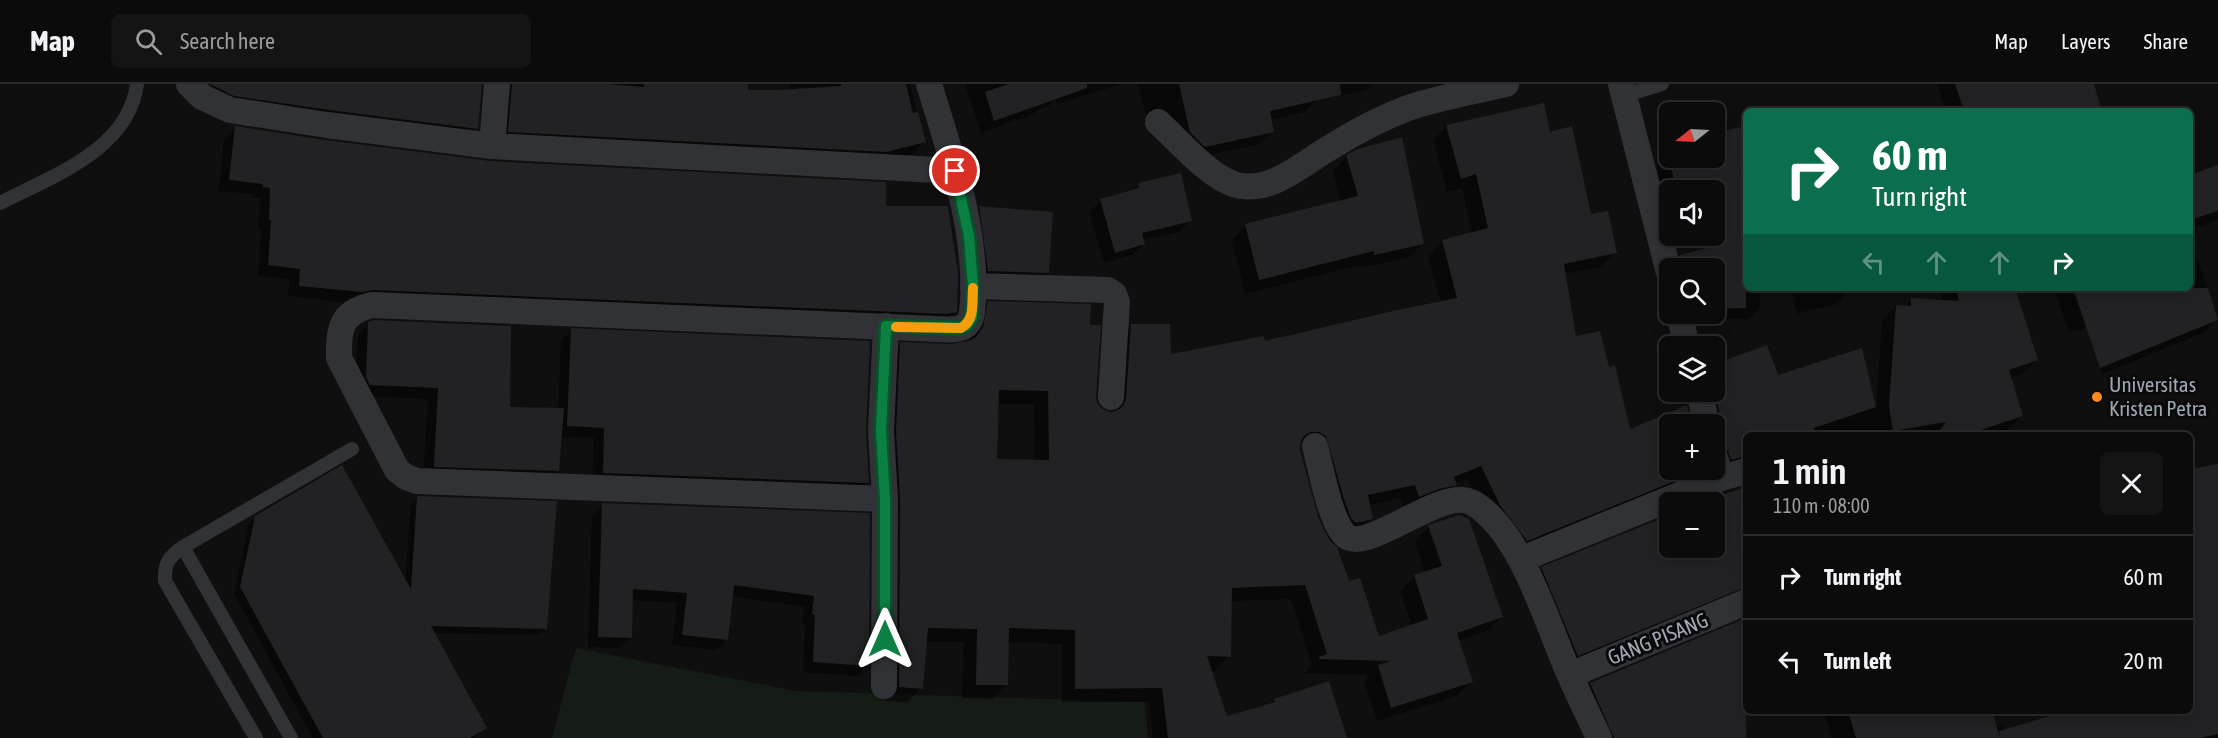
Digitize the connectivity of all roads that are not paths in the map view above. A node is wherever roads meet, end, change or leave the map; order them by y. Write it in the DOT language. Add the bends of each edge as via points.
graph roads {
  1 [pos="137,84"];
  2 [pos="497,84"];
  3 [pos="928,84"];
  4 [pos="1506,84"];
  5 [pos="1662,84"];
  6 [pos="190,86"];
  7 [pos="1622,90"];
  8 [pos="1158,122"];
  9 [pos="492,146"];
  10 [pos="955,171"];
  11 [pos="0,203"];
  12 [pos="1665,258"];
  13 [pos="973,286"];
  14 [pos="886,326"];
  15 [pos="1111,397"];
  16 [pos="1315,446"];
  17 [pos="352,449"];
  18 [pos="1725,467"];
  19 [pos="1743,470"];
  20 [pos="1688,480"];
  21 [pos="885,499"];
  22 [pos="183,547"];
  23 [pos="1521,559"];
  24 [pos="1743,603"];
  25 [pos="1570,675"];
  26 [pos="884,686"];
  27 [pos="256,738"];
  28 [pos="291,738"];
  29 [pos="1599,738"];
  1 -- 11 [label="lane" via="132,104 109,139 79,162"];
  2 -- 9 [label="street"];
  3 -- 10 [label="street"];
  4 -- 8 [label="street" via="1409,108 1258,186 1235,184 1211,171"];
  5 -- 7 [label="lane"];
  6 -- 9 [label="street" via="213,104 230,110"];
  7 -- 12 [label="street"];
  9 -- 10 [label="street"];
  10 -- 13 [label="street" via="969,236"];
  13 -- 14 [label="street" via="972,317 961,328"];
  13 -- 15 [label="street" via="1108,290 1114,294 1117,302"];
  14 -- 21 [label="street" via="881,431"];
  14 -- 21 [label="street" via="372,304 347,316 340,327 338,342 339,358 397,470 417,481"];
  16 -- 23 [label="street" via="1332,506 1347,538 1369,537 1436,505 1462,499 1483,510 1506,534"];
  17 -- 22 [label="lane"];
  18 -- 19 [label="street"];
  20 -- 23 [label="street"];
  21 -- 26 [label="street"];
  22 -- 27 [label="lane" via="169,558 164,569 165,581"];
  22 -- 28 [label="lane"];
  23 -- 25 [label="street"];
  24 -- 25 [label="street, GANG PISANG"];
  25 -- 29 [label="street"];
}
